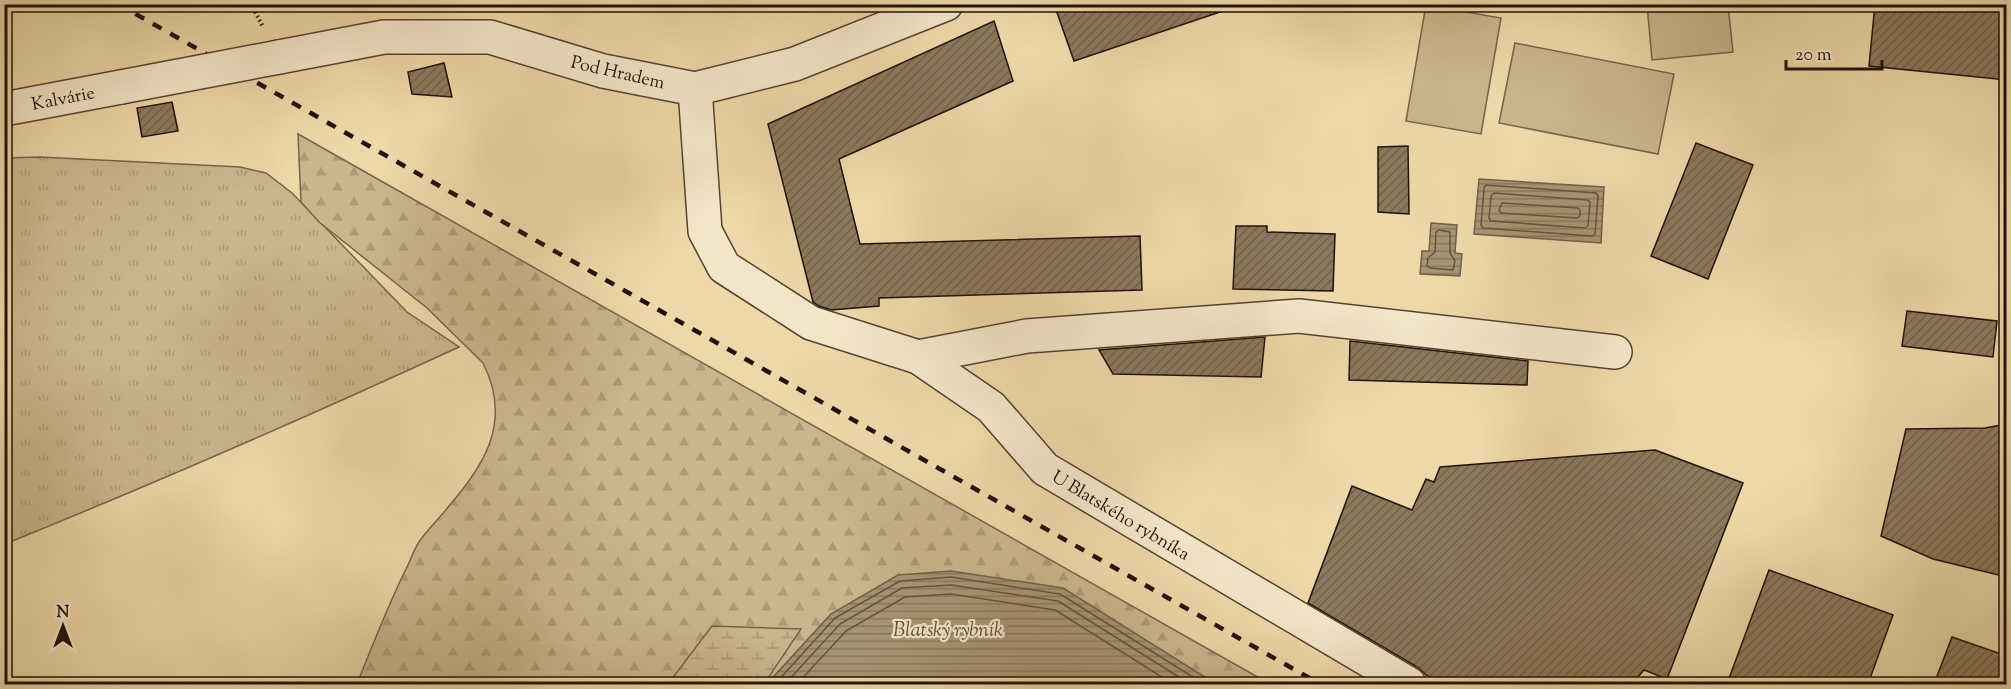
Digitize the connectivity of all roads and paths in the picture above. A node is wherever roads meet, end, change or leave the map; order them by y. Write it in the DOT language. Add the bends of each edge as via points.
graph roads {
  1 [pos="946,4"];
  2 [pos="121,87"];
  3 [pos="695,89"];
  4 [pos="4,109"];
  5 [pos="1615,352"];
  6 [pos="918,357"];
  7 [pos="1409,684"];
  1 -- 3 [label="street, Pod Hradem" via="795,64"];
  2 -- 3 [label="street, Pod Hradem, bridge" via="384,37 490,37 603,71"];
  2 -- 4 [label="street, Kalvárie"];
  3 -- 6 [label="street, U Blatského rybníka" via="705,231 724,267 811,323"];
  5 -- 6 [label="street" via="1299,316 1027,336"];
  6 -- 7 [label="street, U Blatského rybníka" via="991,407 1045,469"];
}
